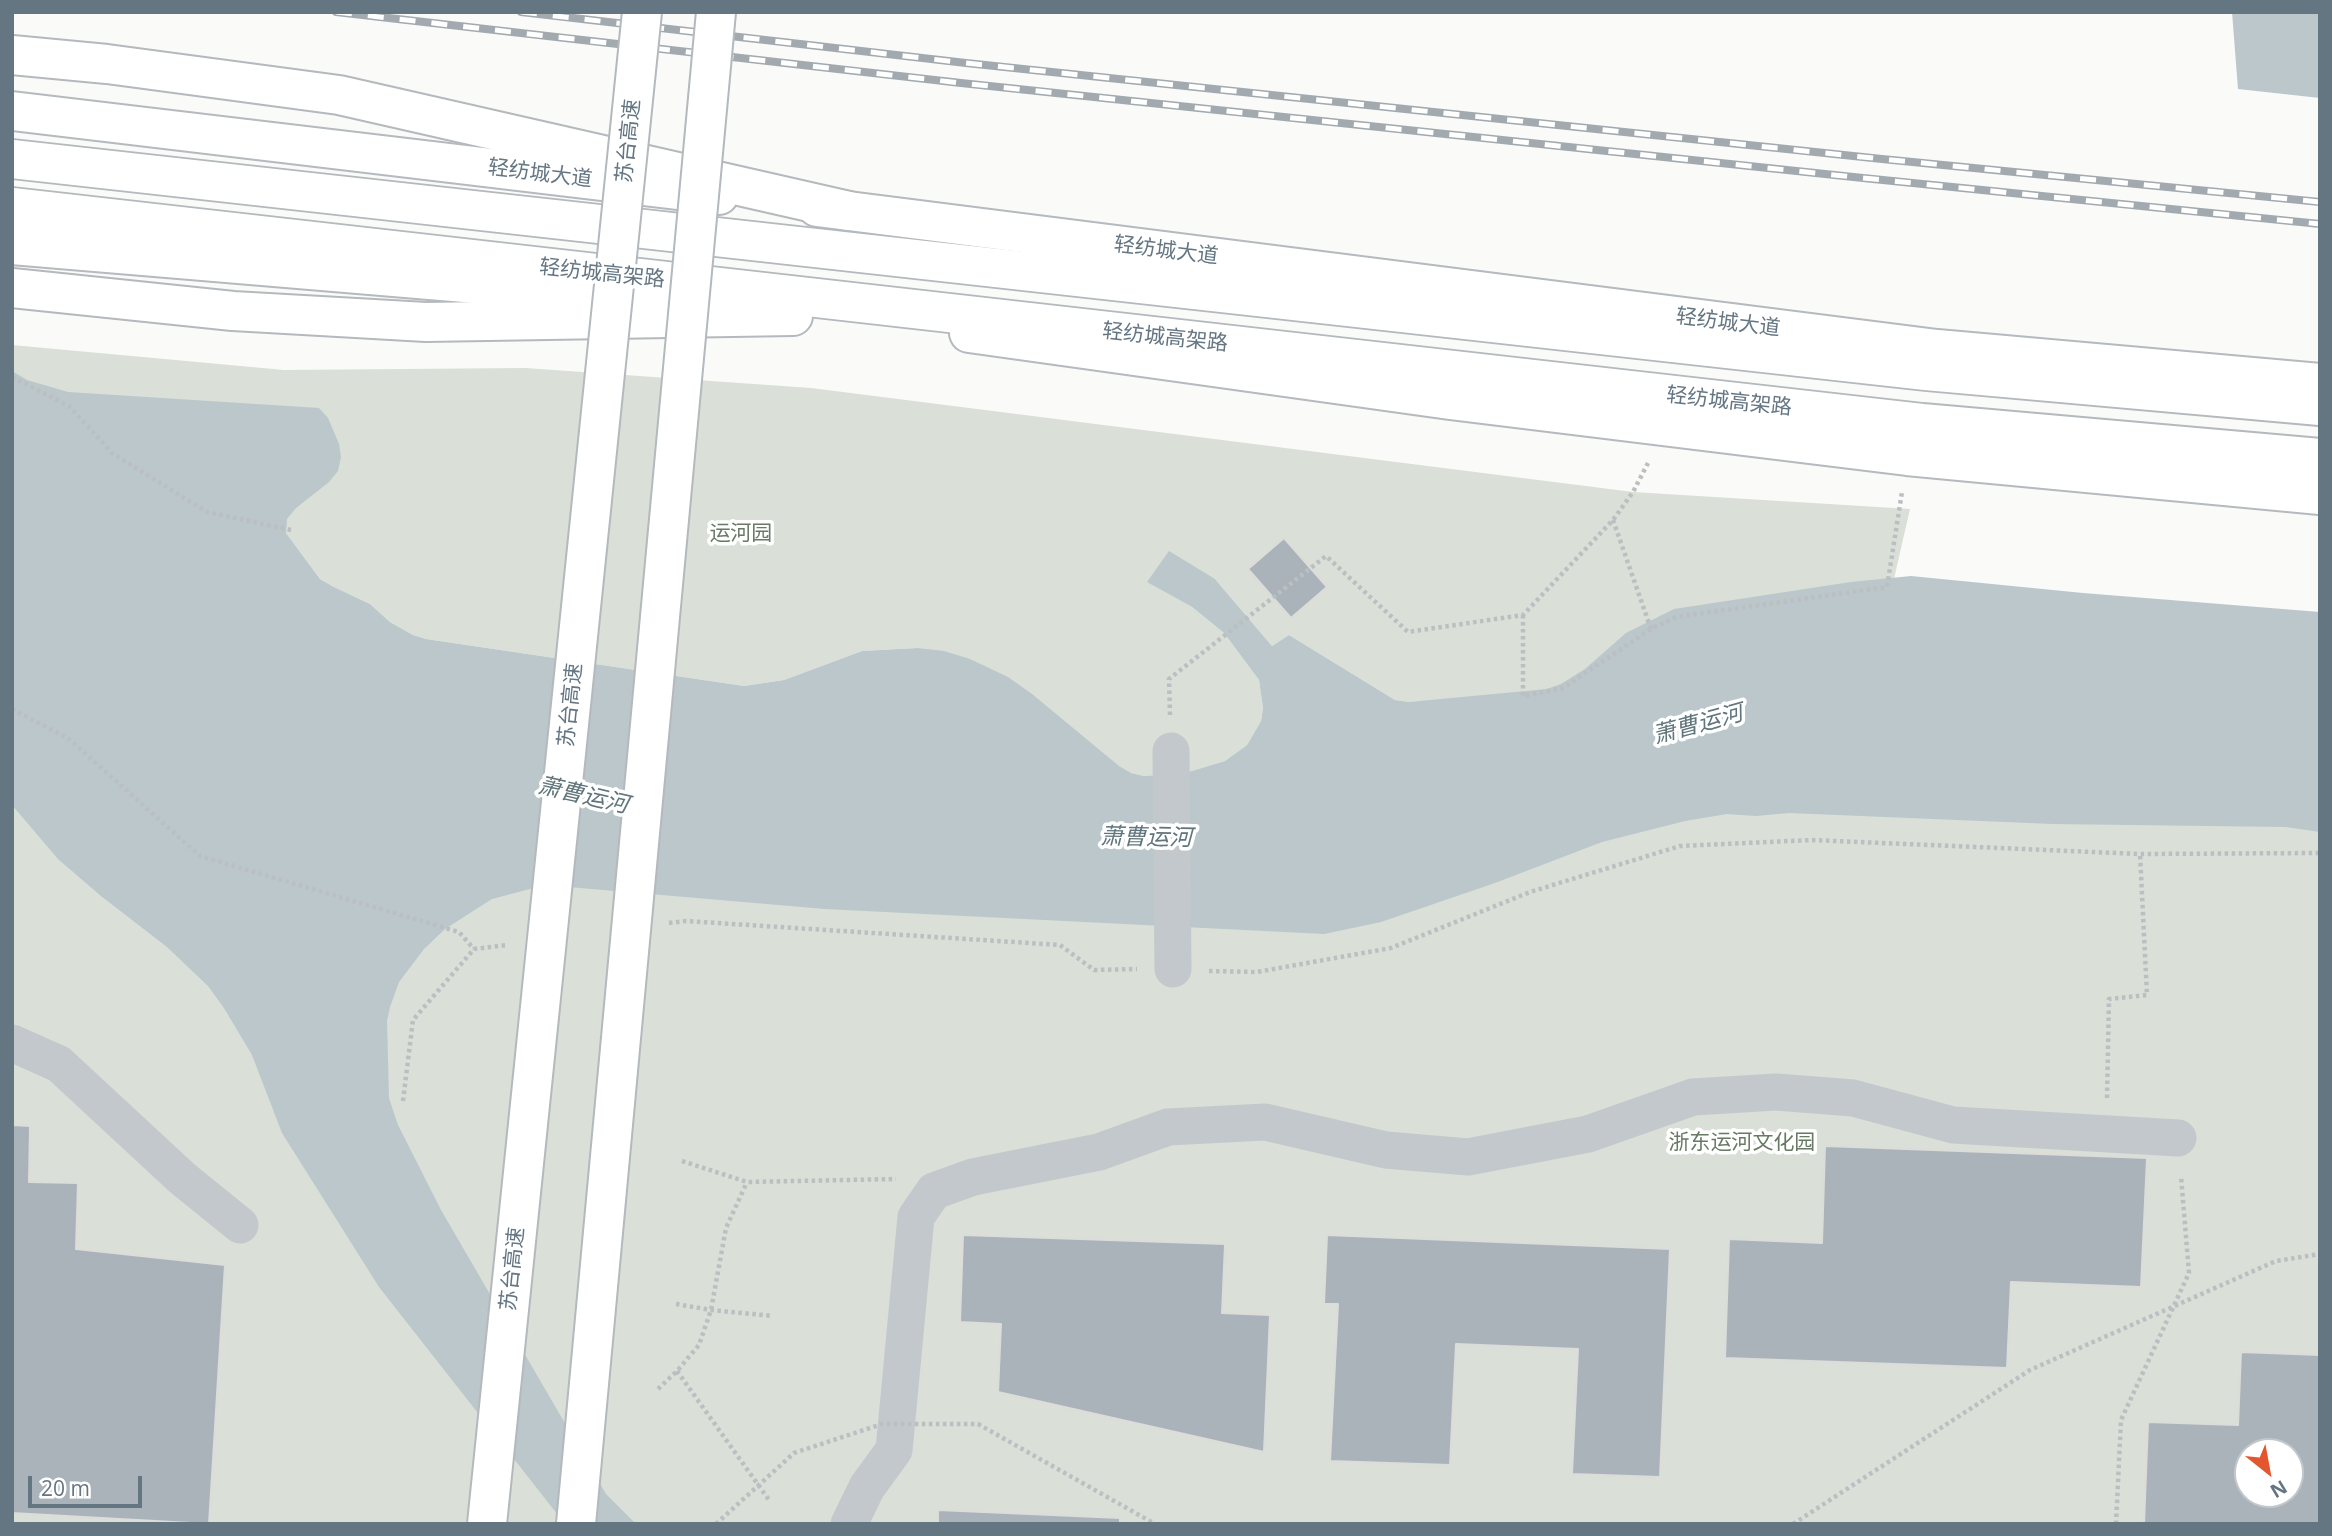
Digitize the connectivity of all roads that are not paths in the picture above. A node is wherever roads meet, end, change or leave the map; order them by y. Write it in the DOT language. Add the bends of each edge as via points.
graph roads {
  1 [pos="642,12"];
  2 [pos="716,12"];
  3 [pos="12,55"];
  4 [pos="12,111"];
  5 [pos="12,159"];
  6 [pos="12,207"];
  7 [pos="849,211"];
  8 [pos="12,245"];
  9 [pos="12,288"];
  10 [pos="837,315"];
  11 [pos="2320,383"];
  12 [pos="2320,406"];
  13 [pos="2320,458"];
  14 [pos="2320,495"];
  15 [pos="1171,751"];
  16 [pos="1173,969"];
  17 [pos="12,1043"];
  18 [pos="2178,1138"];
  19 [pos="240,1224"];
  20 [pos="486,1524"];
  21 [pos="576,1524"];
  22 [pos="849,1524"];
  1 -- 20 [label="main road, 苏台高速, bridge"];
  2 -- 21 [label="main road, bridge"];
  3 -- 7 [label="main road" via="339,95"];
  4 -- 7 [label="main road, 轻纺城大道"];
  5 -- 12 [label="main road, bridge" via="1912,369"];
  6 -- 13 [label="main road, 轻纺城高架路, bridge" via="1922,424"];
  7 -- 11 [label="main road, 轻纺城大道" via="1937,349"];
  8 -- 10 [label="main road"];
  9 -- 10 [label="main road" via="233,311 426,322"];
  10 -- 14 [label="main road" via="1668,427 1907,456"];
  15 -- 16 [label="street"];
  17 -- 19 [label="street" via="59,1064 182,1178"];
  18 -- 22 [label="street" via="1953,1125 1853,1098 1776,1092 1693,1097 1588,1135 1468,1157 1386,1150 1265,1122 1168,1127 1099,1152 974,1177 934,1191 916,1217 894,1450 867,1487"];
}
